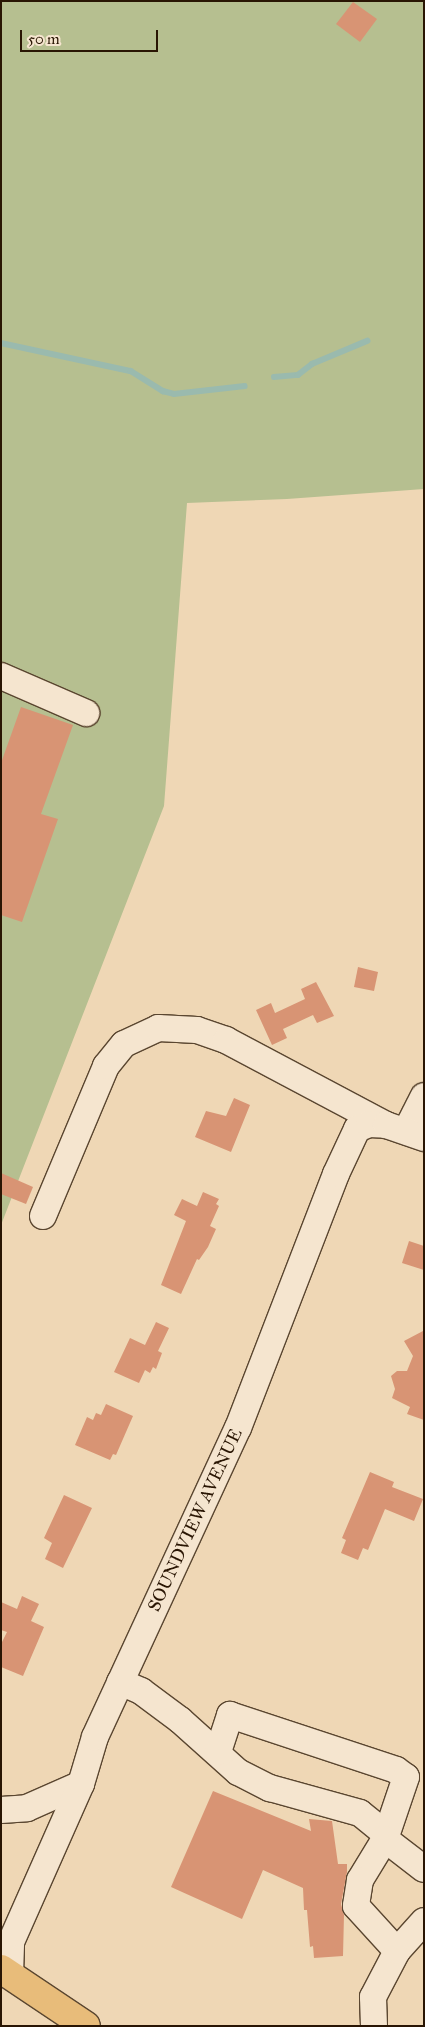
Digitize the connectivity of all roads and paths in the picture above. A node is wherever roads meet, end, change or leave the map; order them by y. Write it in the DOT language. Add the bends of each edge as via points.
graph roads {
  1 [pos="1,676"];
  2 [pos="86,713"];
  3 [pos="424,1096"];
  4 [pos="405,1131"];
  5 [pos="43,1216"];
  6 [pos="120,1682"];
  7 [pos="215,1749"];
  8 [pos="81,1784"];
  9 [pos="1,1810"];
  10 [pos="385,1839"];
  11 [pos="424,1869"];
  12 [pos="424,1921"];
  13 [pos="397,1951"];
  14 [pos="5,1971"];
  15 [pos="86,2026"];
  16 [pos="374,2026"];
  1 -- 2 [label="street"];
  3 -- 4 [label="street"];
  4 -- 5 [label="street" via="226,1040 197,1030 158,1028 124,1044 106,1066"];
  4 -- 6 [label="street, SOUNDVIEW AVENUE" via="369,1124 357,1129 336,1174 238,1428"];
  6 -- 7 [label="street" via="141,1691"];
  6 -- 8 [label="street, SOUNDVIEW AVENUE" via="95,1737"];
  7 -- 10 [label="street" via="238,1772 270,1788 360,1813 382,1831"];
  7 -- 10 [label="street" via="230,1715 396,1770 406,1777"];
  8 -- 9 [label="street" via="27,1808"];
  8 -- 14 [label="street, SOUNDVIEW AVENUE" via="11,1942"];
  10 -- 11 [label="street"];
  10 -- 13 [label="street" via="360,1880 356,1906"];
  12 -- 13 [label="street"];
  13 -- 16 [label="street" via="373,1997"];
  14 -- 15 [label="main road"];
}
